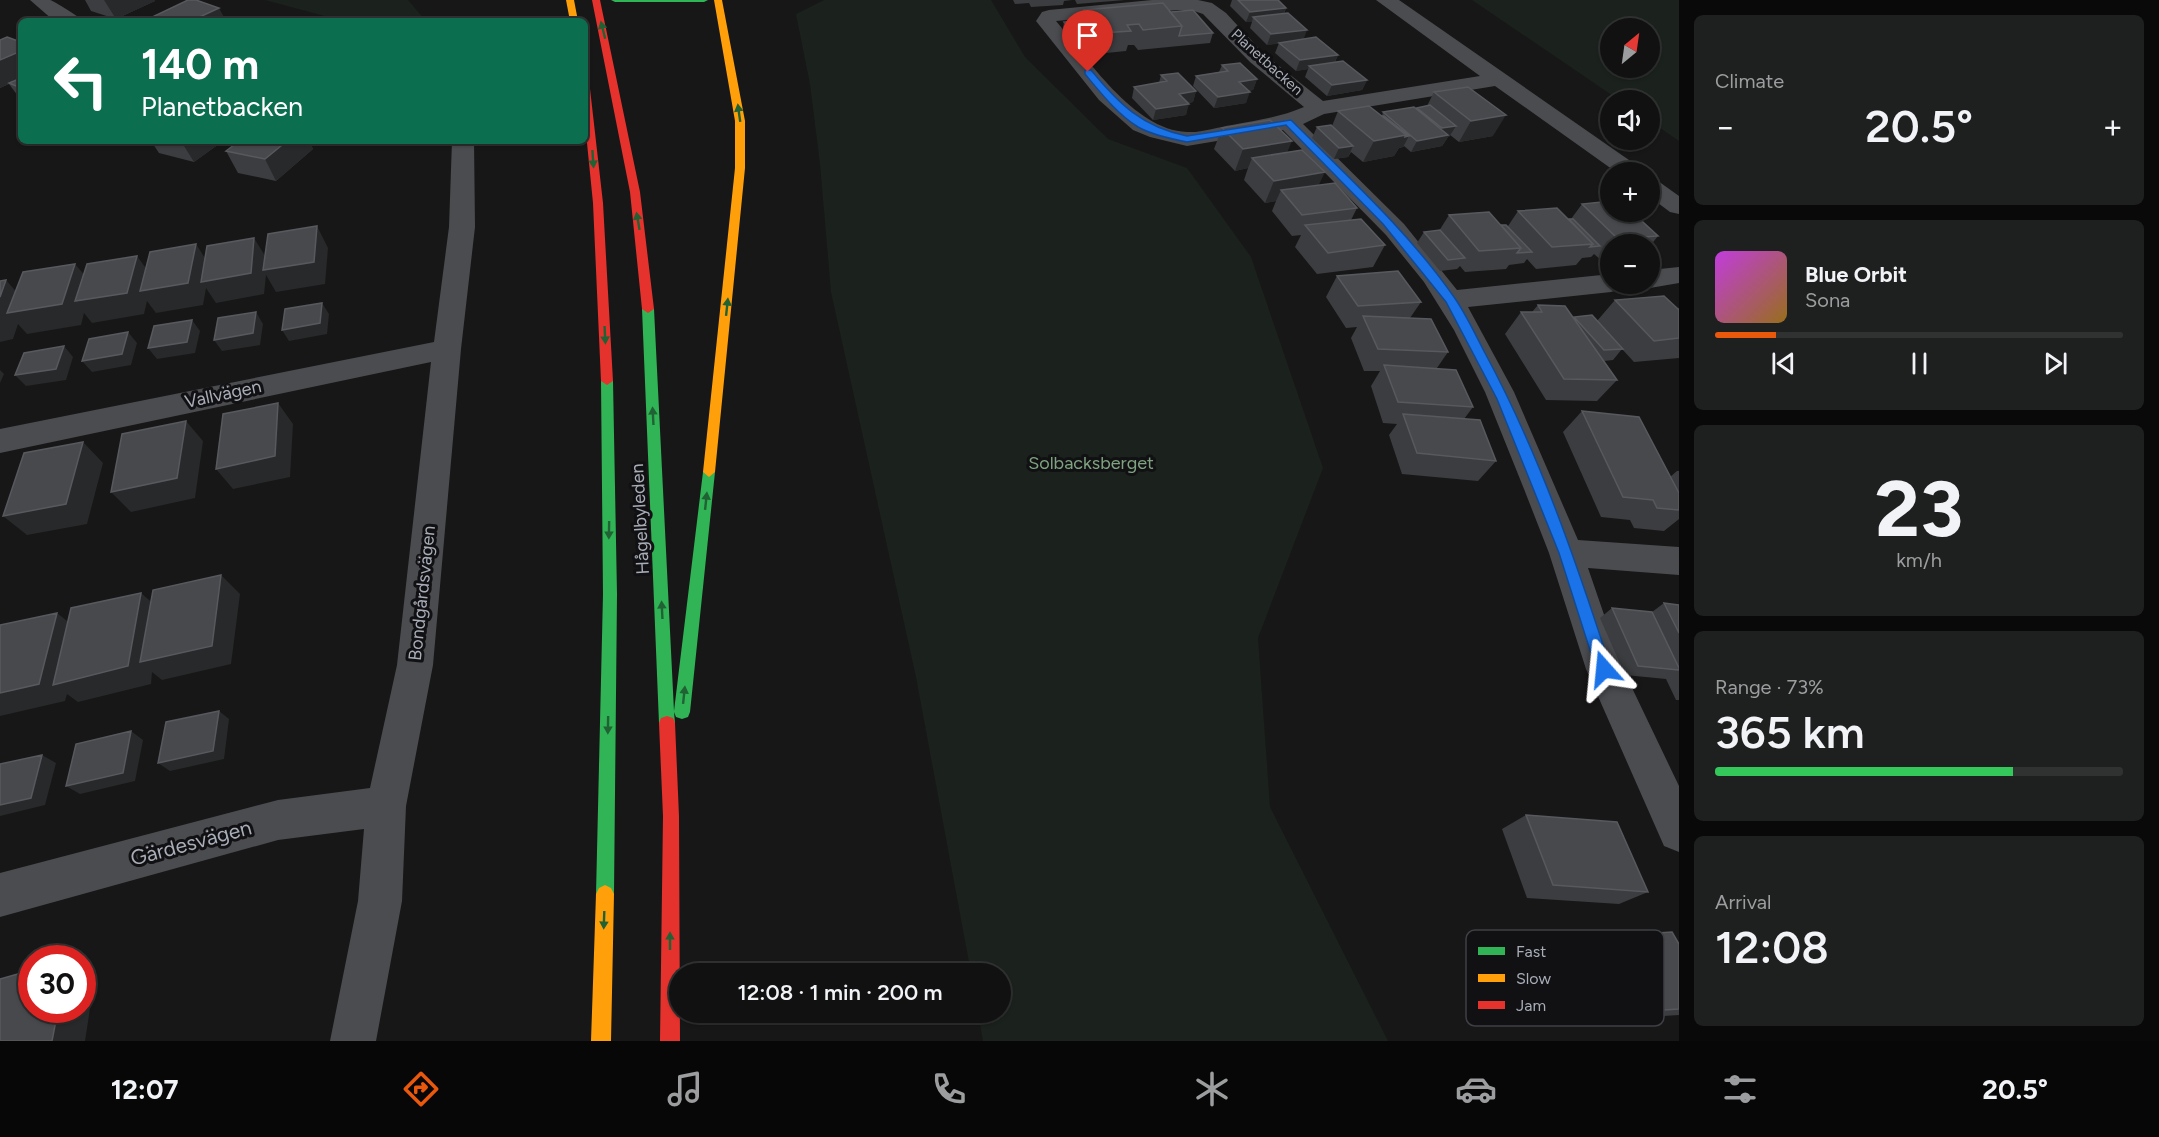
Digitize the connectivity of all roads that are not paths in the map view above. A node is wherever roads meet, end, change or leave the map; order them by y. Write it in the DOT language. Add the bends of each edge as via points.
graph roads {
  1 [pos="40,0"];
  2 [pos="570,0"];
  3 [pos="596,0"];
  4 [pos="615,0"];
  5 [pos="704,0"];
  6 [pos="718,0"];
  7 [pos="1386,0"];
  8 [pos="672,2"];
  9 [pos="65,18"];
  10 [pos="573,18"];
  11 [pos="1501,79"];
  12 [pos="1320,108"];
  13 [pos="588,115"];
  14 [pos="1288,122"];
  15 [pos="464,144"];
  16 [pos="1617,162"];
  17 [pos="1660,193"];
  18 [pos="1679,207"];
  19 [pos="1679,275"];
  20 [pos="1660,278"];
  21 [pos="1600,284"];
  22 [pos="1450,300"];
  23 [pos="447,349"];
  24 [pos="0,441"];
  25 [pos="1566,553"];
  26 [pos="1679,561"];
  27 [pos="386,806"];
  28 [pos="671,816"];
  29 [pos="1679,831"];
  30 [pos="0,895"];
  31 [pos="353,1041"];
  32 [pos="601,1041"];
  33 [pos="670,1041"];
  1 -- 9 [label="street"];
  2 -- 10 [label="main road"];
  28 -- 3 [label="main road, Hågelbyleden, one-way" via="646,269 621,114"];
  4 -- 8 [label="main road"];
  5 -- 8 [label="main road"];
  28 -- 6 [label="main road, one-way" via="740,168 740,121"];
  7 -- 11 [label="street"];
  11 -- 12 [label="street, Planetbacken"];
  11 -- 16 [label="street"];
  12 -- 14 [label="street, Planetbacken"];
  12 -- 14 [label="street, Planetbacken" via="1270,69 1206,7 1164,4 1049,16 1046,21 1107,95 1141,125 1187,139"];
  13 -- 32 [label="main road, Hågelbyleden, one-way" via="610,437"];
  14 -- 22 [label="street, Planetbacken" via="1387,222"];
  15 -- 23 [label="street, Bondgårdsvägen" via="462,227"];
  17 -- 18 [label="street"];
  19 -- 20 [label="street"];
  21 -- 22 [label="street"];
  22 -- 25 [label="street, Planetbacken" via="1503,399"];
  23 -- 24 [label="street, Vallvägen"];
  23 -- 27 [label="street, Bondgårdsvägen" via="415,665"];
  25 -- 26 [label="street"];
  25 -- 29 [label="street, Planetbacken" via="1604,669"];
  27 -- 30 [label="street, Gärdesvägen" via="278,820"];
  27 -- 31 [label="street, Bondgårdsvägen" via="380,902"];
  33 -- 28 [label="main road, Hågelbyleden, one-way"];
}
